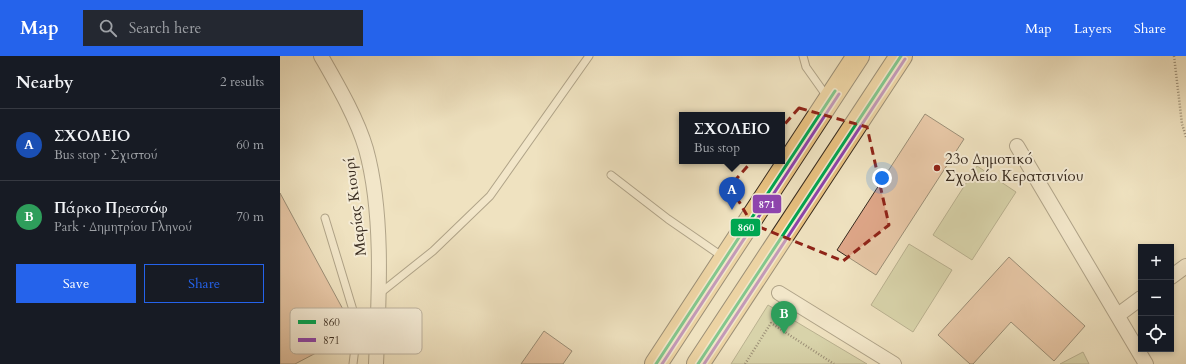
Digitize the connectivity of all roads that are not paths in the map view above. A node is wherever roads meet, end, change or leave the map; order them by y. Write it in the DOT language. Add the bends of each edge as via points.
graph roads {
  1 [pos="321,56"];
  2 [pos="589,56"];
  3 [pos="802,56"];
  4 [pos="858,56"];
  5 [pos="901,56"];
  6 [pos="829,99"];
  7 [pos="1017,146"];
  8 [pos="611,175"];
  9 [pos="325,218"];
  10 [pos="725,258"];
  11 [pos="1186,266"];
  12 [pos="1174,275"];
  13 [pos="779,293"];
  14 [pos="379,294"];
  15 [pos="1138,300"];
  16 [pos="352,308"];
  17 [pos="378,308"];
  18 [pos="1118,315"];
  19 [pos="354,354"];
  20 [pos="376,354"];
  21 [pos="353,364"];
  22 [pos="376,364"];
  23 [pos="656,364"];
  24 [pos="698,364"];
  25 [pos="894,364"];
  26 [pos="1146,364"];
  1 -- 14 [label="street, Μαρίας Κιουρί" via="332,74 366,149 374,201"];
  2 -- 14 [label="lane" via="490,196 433,251"];
  3 -- 6 [label="lane" via="806,67"];
  4 -- 6 [label="main road"];
  5 -- 24 [label="main road"];
  6 -- 10 [label="main road"];
  7 -- 18 [label="street"];
  8 -- 10 [label="lane" via="668,219"];
  9 -- 16 [label="lane"];
  10 -- 23 [label="main road"];
  11 -- 12 [label="street"];
  13 -- 25 [label="street"];
  14 -- 17 [label="street, Μαρίας Κιουρί"];
  15 -- 18 [label="street"];
  18 -- 26 [label="street"];
  19 -- 21 [label="lane"];
  20 -- 22 [label="street, Μαρίας Κιουρί"];
}
